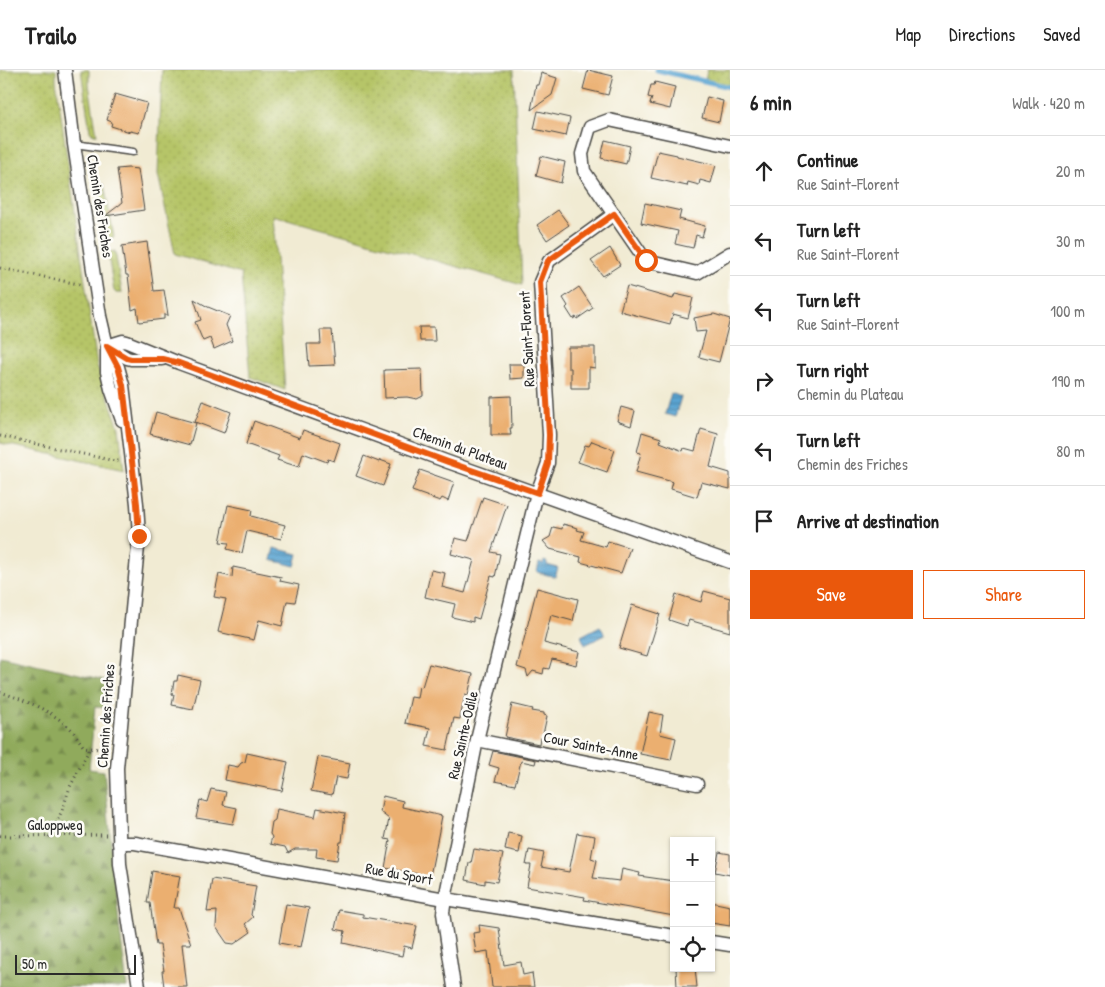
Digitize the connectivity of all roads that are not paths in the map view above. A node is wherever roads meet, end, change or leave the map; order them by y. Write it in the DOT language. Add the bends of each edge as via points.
graph roads {
  1 [pos="65,70"];
  2 [pos="74,144"];
  3 [pos="730,146"];
  4 [pos="133,152"];
  5 [pos="614,214"];
  6 [pos="730,253"];
  7 [pos="107,346"];
  8 [pos="538,493"];
  9 [pos="730,562"];
  10 [pos="477,740"];
  11 [pos="698,784"];
  12 [pos="115,839"];
  13 [pos="445,899"];
  14 [pos="670,935"];
  15 [pos="715,943"];
  16 [pos="730,945"];
  17 [pos="139,987"];
  18 [pos="454,987"];
  1 -- 2 [label="street, Chemin des Friches"];
  2 -- 4 [label="lane"];
  2 -- 7 [label="street, Chemin des Friches"];
  3 -- 5 [label="street" via="609,120 590,127 582,154 584,171"];
  5 -- 6 [label="street" via="646,260 698,274"];
  5 -- 8 [label="street, Rue Saint-Florent" via="548,261 540,282 549,435 548,463"];
  7 -- 8 [label="street, Chemin du Plateau" via="131,359 162,359 179,363"];
  7 -- 12 [label="street, Chemin des Friches" via="107,372 130,446 139,536 119,751"];
  8 -- 9 [label="street, Chemin du Plateau"];
  8 -- 10 [label="street, Rue Sainte-Odile"];
  10 -- 11 [label="street, Cour Sainte-Anne"];
  10 -- 13 [label="street, Rue Sainte-Odile"];
  12 -- 13 [label="street, Rue du Sport"];
  12 -- 17 [label="street, Chemin des Friches"];
  13 -- 14 [label="street, Rue du Sport"];
  13 -- 18 [label="street, Rue Sainte-Odile" via="443,913"];
  15 -- 16 [label="street"];
}
